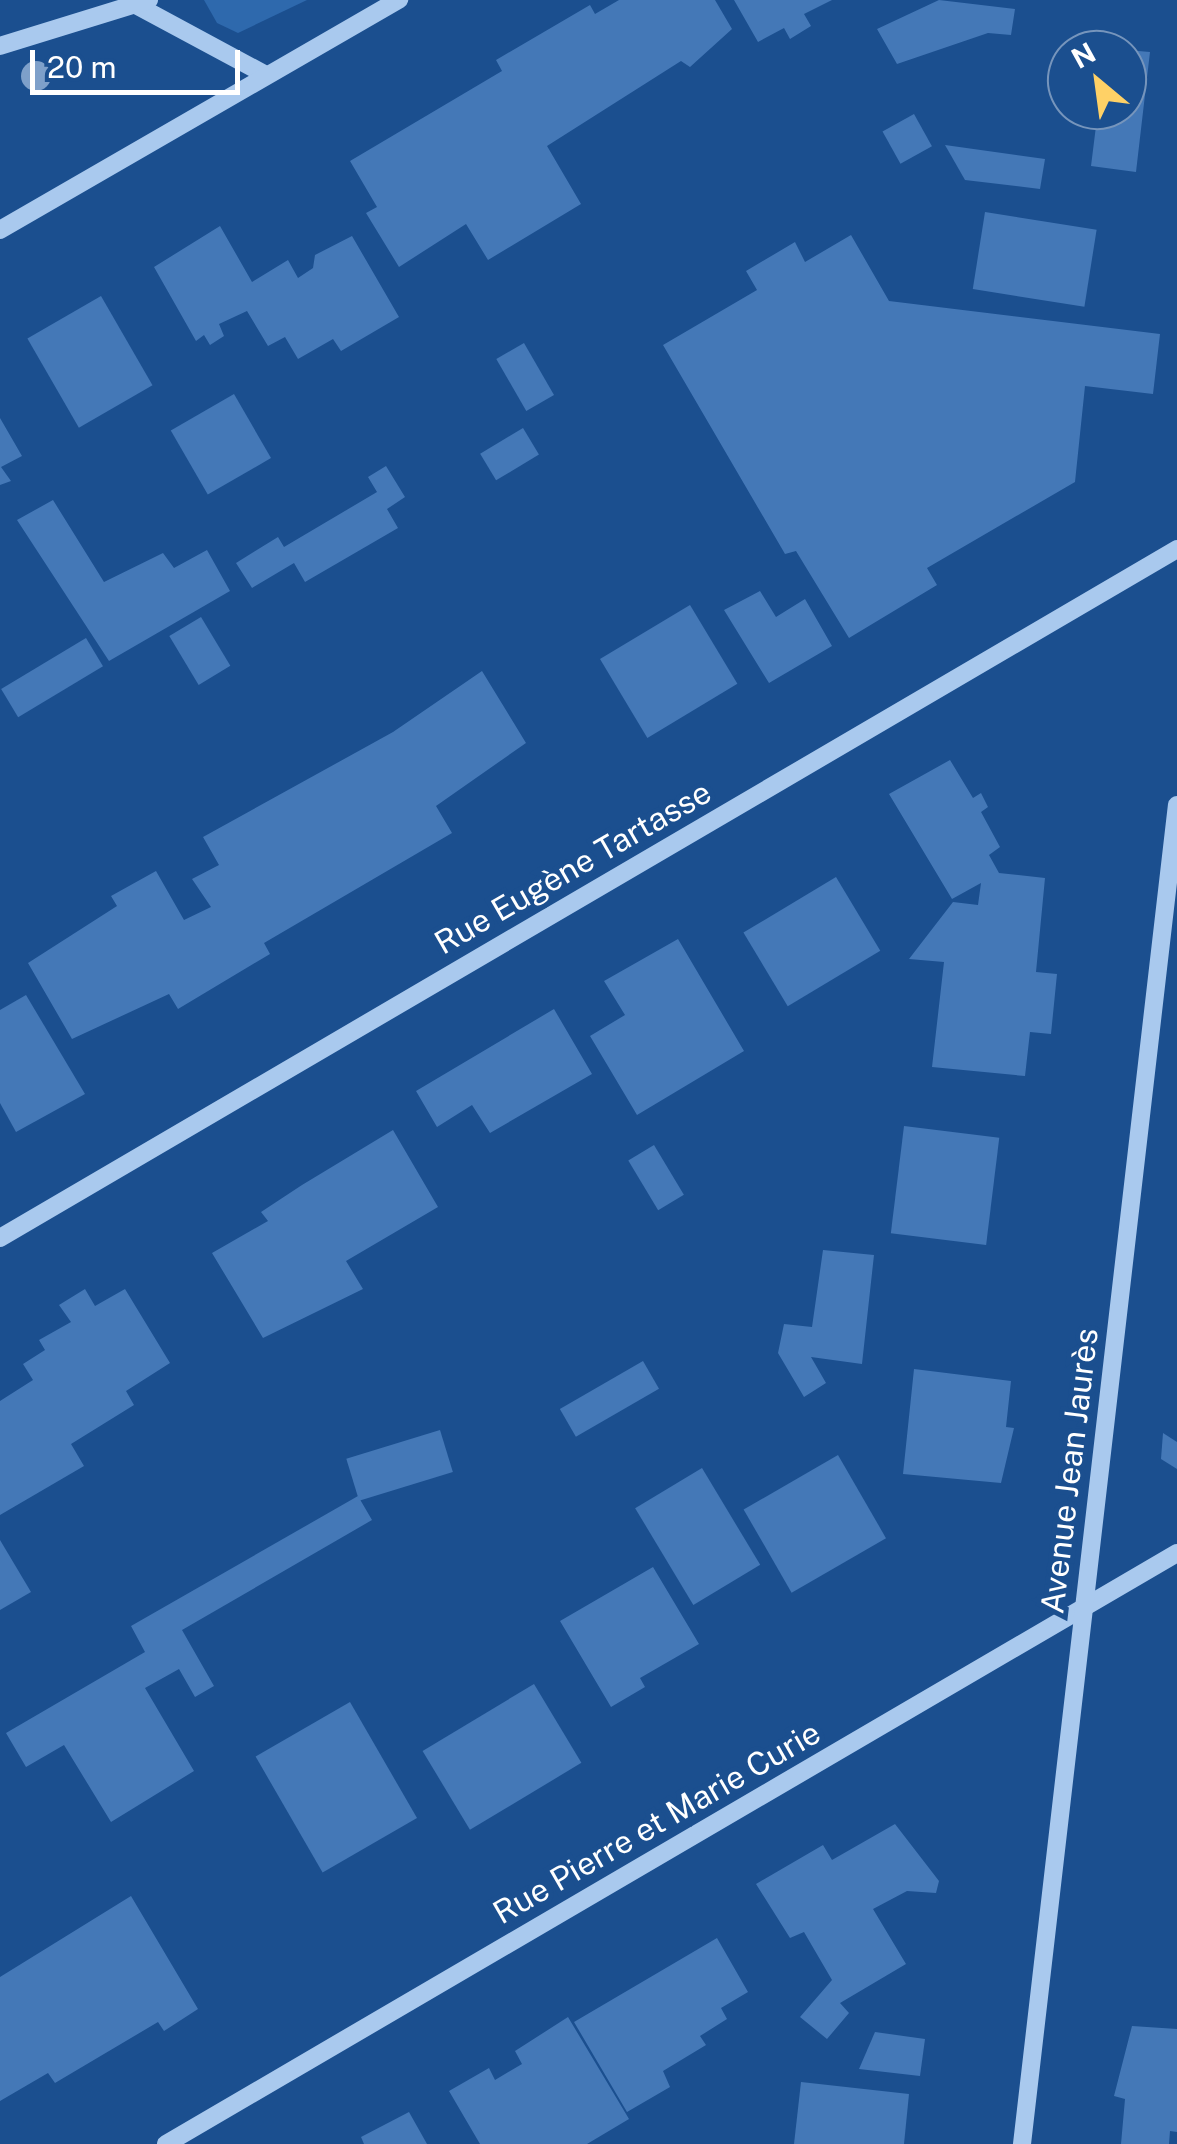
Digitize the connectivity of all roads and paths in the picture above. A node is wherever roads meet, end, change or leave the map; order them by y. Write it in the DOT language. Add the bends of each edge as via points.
graph roads {
  1 [pos="398,0"];
  2 [pos="142,2"];
  3 [pos="0,46"];
  4 [pos="266,74"];
  5 [pos="0,230"];
  6 [pos="1177,549"];
  7 [pos="1177,805"];
  8 [pos="0,1238"];
  9 [pos="1177,1553"];
  10 [pos="1085,1608"];
  11 [pos="166,2144"];
  12 [pos="1022,2144"];
  1 -- 4 [label="street"];
  2 -- 3 [label="street"];
  2 -- 4 [label="street"];
  4 -- 5 [label="street"];
  6 -- 8 [label="street, Rue Eugène Tartasse"];
  7 -- 10 [label="street, Avenue Jean Jaurès"];
  9 -- 10 [label="street, Rue Pierre et Marie Curie"];
  10 -- 11 [label="street, Rue Pierre et Marie Curie"];
  10 -- 12 [label="street, Avenue Jean Jaurès"];
}
